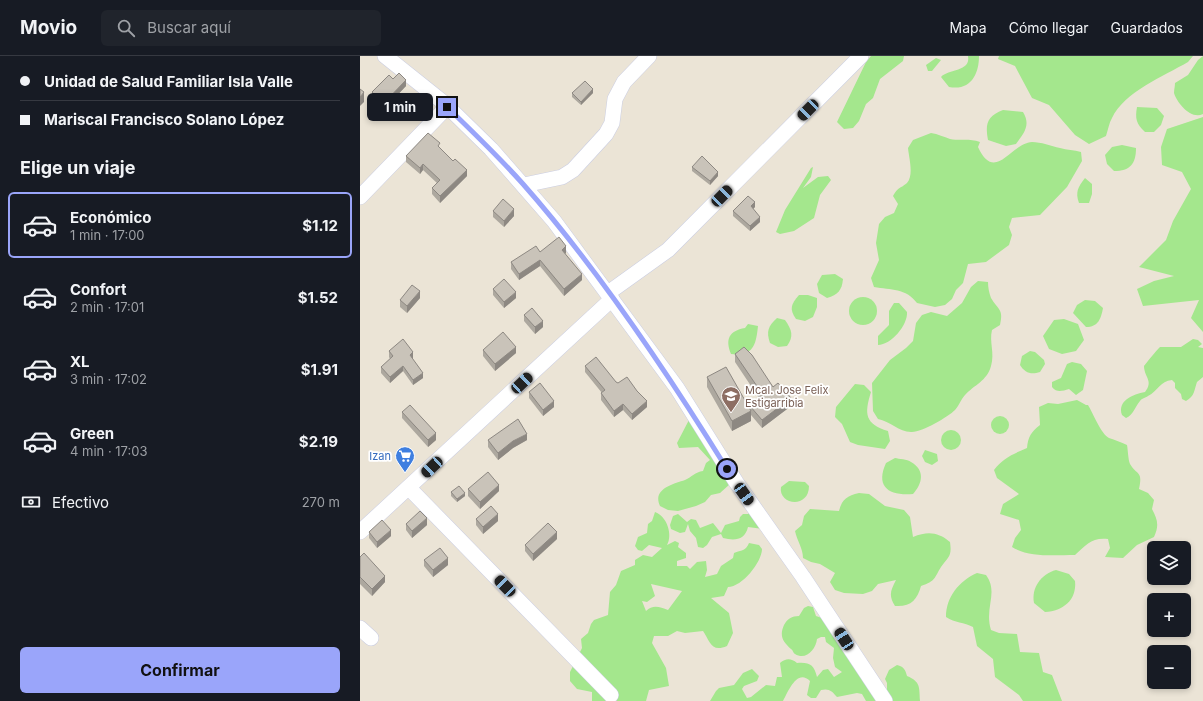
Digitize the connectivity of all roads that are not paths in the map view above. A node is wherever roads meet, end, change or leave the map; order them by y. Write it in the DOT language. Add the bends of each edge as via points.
graph roads {
  1 [pos="385,56"];
  2 [pos="649,56"];
  3 [pos="861,56"];
  4 [pos="447,107"];
  5 [pos="524,185"];
  6 [pos="360,197"];
  7 [pos="610,296"];
  8 [pos="409,488"];
  9 [pos="360,532"];
  10 [pos="360,628"];
  11 [pos="370,638"];
  12 [pos="611,695"];
  13 [pos="885,701"];
  1 -- 4 [label="street"];
  2 -- 5 [label="street" via="624,82 615,99 612,123 606,134 574,170 562,178"];
  3 -- 7 [label="street" via="668,250"];
  4 -- 5 [label="street"];
  4 -- 6 [label="street"];
  5 -- 7 [label="street"];
  7 -- 8 [label="street"];
  7 -- 13 [label="street" via="677,388 736,482"];
  8 -- 9 [label="street"];
  8 -- 12 [label="street"];
  10 -- 11 [label="street"];
}
